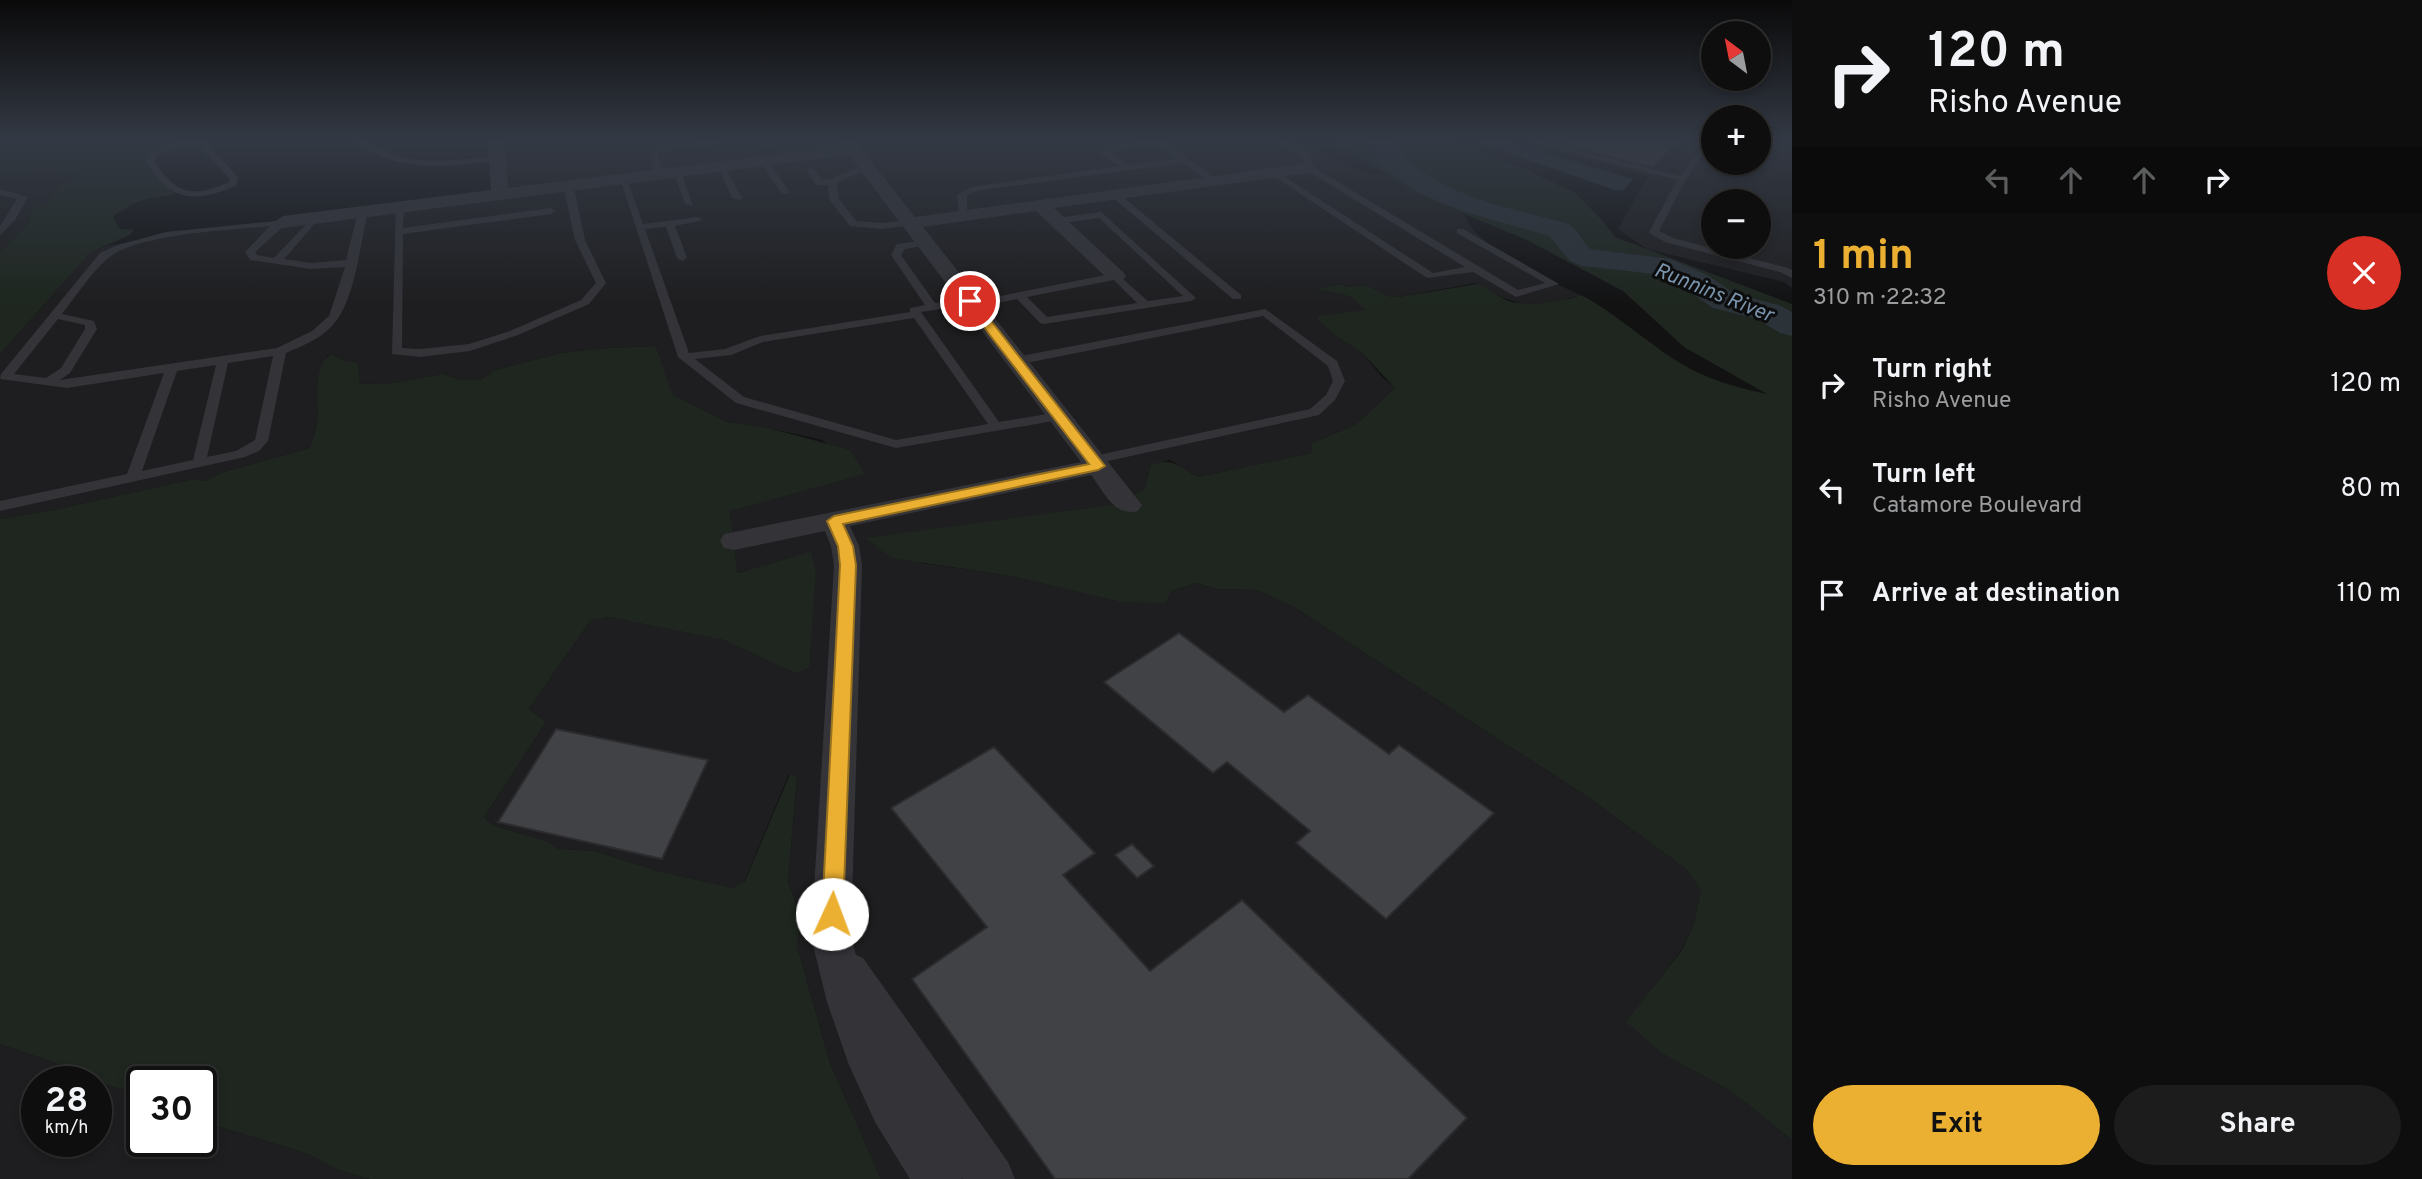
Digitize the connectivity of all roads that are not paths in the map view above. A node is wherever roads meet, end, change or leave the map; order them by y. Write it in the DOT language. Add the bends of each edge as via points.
graph roads {
  1 [pos="14,195"];
  2 [pos="480,195"];
  3 [pos="570,195"];
  4 [pos="628,195"];
  5 [pos="688,195"];
  6 [pos="736,195"];
  7 [pos="834,195"];
  8 [pos="888,195"];
  9 [pos="962,195"];
  10 [pos="1108,195"];
  11 [pos="1115,195"];
  12 [pos="1307,195"];
  13 [pos="1353,195"];
  14 [pos="1674,195"];
  15 [pos="737,198"];
  16 [pos="690,204"];
  17 [pos="1041,206"];
  18 [pos="399,207"];
  19 [pos="551,211"];
  20 [pos="363,212"];
  21 [pos="964,216"];
  22 [pos="315,218"];
  23 [pos="698,220"];
  24 [pos="1057,221"];
  25 [pos="282,222"];
  26 [pos="669,223"];
  27 [pos="910,223"];
  28 [pos="639,227"];
  29 [pos="1460,231"];
  30 [pos="0,232"];
  31 [pos="398,232"];
  32 [pos="925,243"];
  33 [pos="682,258"];
  34 [pos="276,261"];
  35 [pos="350,263"];
  36 [pos="1475,269"];
  37 [pos="1792,275"];
  38 [pos="1116,276"];
  39 [pos="1020,295"];
  40 [pos="1237,297"];
  41 [pos="971,303"];
  42 [pos="1145,305"];
  43 [pos="932,307"];
  44 [pos="917,313"];
  45 [pos="53,314"];
  46 [pos="280,351"];
  47 [pos="684,357"];
  48 [pos="223,360"];
  49 [pos="1016,361"];
  50 [pos="172,368"];
  51 [pos="2,381"];
  52 [pos="50,381"];
  53 [pos="1059,416"];
  54 [pos="996,427"];
  55 [pos="1096,463"];
  56 [pos="199,464"];
  57 [pos="133,478"];
  58 [pos="1128,505"];
  59 [pos="0,506"];
  60 [pos="834,521"];
  61 [pos="734,541"];
  62 [pos="837,958"];
  63 [pos="938,1179"];
  64 [pos="990,1179"];
  1 -- 30 [label="lane" via="23,197"];
  2 -- 18 [label="street"];
  3 -- 31 [label="lane" via="580,240 601,283 585,302 514,333 470,346 420,353 396,351"];
  4 -- 28 [label="lane"];
  5 -- 16 [label="lane"];
  6 -- 15 [label="lane"];
  7 -- 27 [label="lane" via="853,224"];
  8 -- 27 [label="street"];
  9 -- 21 [label="lane"];
  10 -- 17 [label="street"];
  11 -- 40 [label="lane"];
  12 -- 36 [label="lane" via="1431,276"];
  13 -- 36 [label="lane"];
  14 -- 37 [label="lane" via="1654,232"];
  17 -- 21 [label="street"];
  17 -- 24 [label="street"];
  18 -- 20 [label="street"];
  18 -- 31 [label="lane"];
  19 -- 31 [label="lane"];
  20 -- 22 [label="street"];
  20 -- 35 [label="lane"];
  21 -- 27 [label="street"];
  22 -- 25 [label="street"];
  22 -- 34 [label="lane"];
  23 -- 26 [label="lane"];
  24 -- 38 [label="street"];
  24 -- 42 [label="lane" via="1101,215 1191,298"];
  25 -- 34 [label="lane" via="250,251 254,258"];
  25 -- 45 [label="lane" via="155,237 117,247 104,255"];
  26 -- 28 [label="lane"];
  26 -- 33 [label="lane"];
  27 -- 32 [label="street"];
  28 -- 47 [label="lane"];
  29 -- 36 [label="lane" via="1553,284 1516,294"];
  32 -- 41 [label="street"];
  32 -- 43 [label="lane" via="901,246 896,255"];
  34 -- 35 [label="lane"];
  35 -- 46 [label="lane" via="337,314 320,332"];
  38 -- 39 [label="lane"];
  38 -- 42 [label="lane"];
  39 -- 41 [label="lane"];
  39 -- 42 [label="lane" via="1044,321"];
  41 -- 43 [label="lane"];
  41 -- 49 [label="street"];
  43 -- 44 [label="lane" via="914,310"];
  44 -- 47 [label="lane"];
  44 -- 54 [label="lane"];
  45 -- 51 [label="lane"];
  45 -- 52 [label="lane" via="83,320 92,329 66,370"];
  46 -- 48 [label="lane"];
  46 -- 56 [label="lane" via="261,441 240,454"];
  47 -- 54 [label="lane" via="740,400 896,444"];
  48 -- 50 [label="lane"];
  48 -- 56 [label="lane"];
  49 -- 53 [label="street"];
  49 -- 55 [label="lane" via="1265,312 1333,364 1339,381 1331,397 1314,411"];
  50 -- 52 [label="lane" via="67,384"];
  50 -- 57 [label="lane"];
  51 -- 52 [label="lane"];
  53 -- 54 [label="lane"];
  53 -- 55 [label="street"];
  55 -- 58 [label="street"];
  55 -- 60 [label="street"];
  56 -- 57 [label="lane"];
  57 -- 59 [label="lane"];
  60 -- 61 [label="street"];
  60 -- 62 [label="street" via="848,565 831,937"];
  62 -- 63 [label="street" via="842,988 890,1104"];
  62 -- 64 [label="street"];
}
